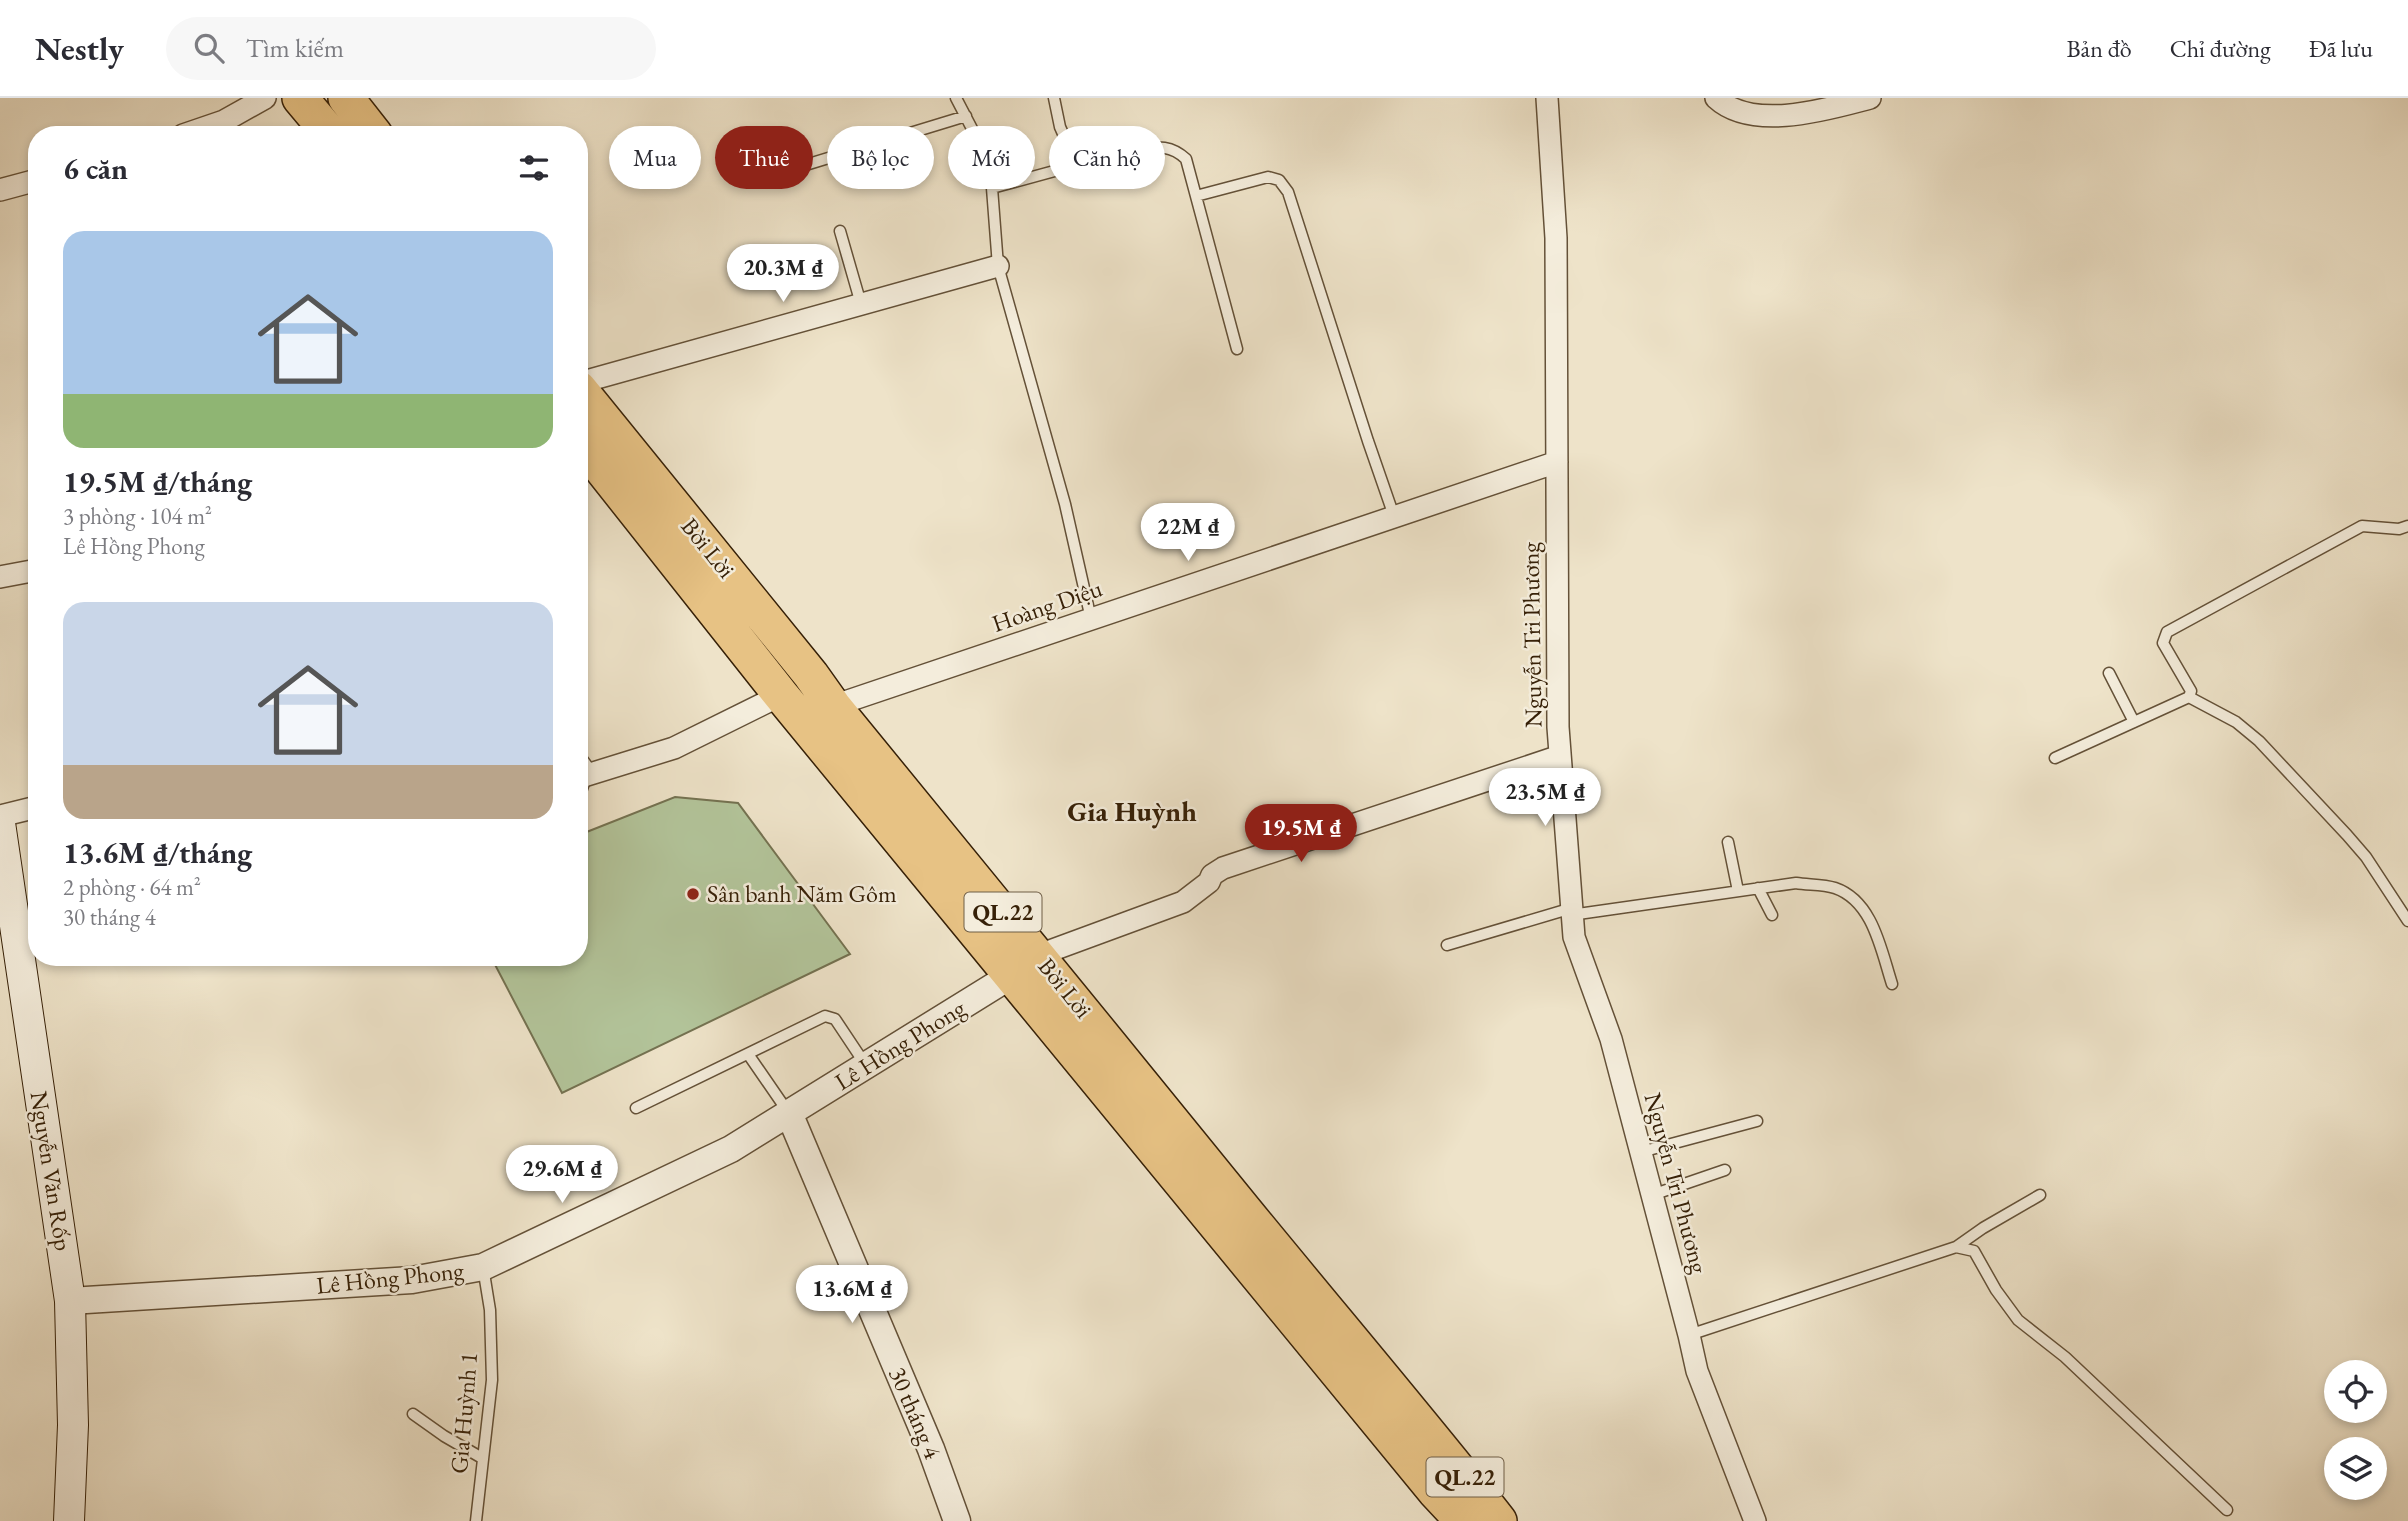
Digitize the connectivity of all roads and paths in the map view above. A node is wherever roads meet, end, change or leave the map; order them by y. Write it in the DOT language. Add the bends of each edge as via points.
graph roads {
  1 [pos="265,98"];
  2 [pos="300,98"];
  3 [pos="346,98"];
  4 [pos="956,98"];
  5 [pos="1054,98"];
  6 [pos="1547,98"];
  7 [pos="1717,98"];
  8 [pos="1870,98"];
  9 [pos="966,116"];
  10 [pos="209,126"];
  11 [pos="323,126"];
  12 [pos="368,126"];
  13 [pos="971,126"];
  14 [pos="1059,126"];
  15 [pos="1165,147"];
  16 [pos="813,163"];
  17 [pos="28,182"];
  18 [pos="992,189"];
  19 [pos="0,190"];
  20 [pos="1196,197"];
  21 [pos="840,231"];
  22 [pos="998,266"];
  23 [pos="861,304"];
  24 [pos="1237,349"];
  25 [pos="588,380"];
  26 [pos="588,401"];
  27 [pos="588,451"];
  28 [pos="1557,462"];
  29 [pos="1394,516"];
  30 [pos="2408,526"];
  31 [pos="28,572"];
  32 [pos="0,577"];
  33 [pos="1091,619"];
  34 [pos="2109,673"];
  35 [pos="781,695"];
  36 [pos="2189,697"];
  37 [pos="833,706"];
  38 [pos="2134,722"];
  39 [pos="1560,756"];
  40 [pos="2055,758"];
  41 [pos="588,768"];
  42 [pos="28,809"];
  43 [pos="0,816"];
  44 [pos="0,827"];
  45 [pos="1728,842"];
  46 [pos="1758,888"];
  47 [pos="1738,891"];
  48 [pos="1572,912"];
  49 [pos="1772,915"];
  50 [pos="2408,921"];
  51 [pos="1447,945"];
  52 [pos="1025,965"];
  53 [pos="1892,984"];
  54 [pos="748,1054"];
  55 [pos="867,1066"];
  56 [pos="636,1108"];
  57 [pos="789,1113"];
  58 [pos="1757,1121"];
  59 [pos="1641,1152"];
  60 [pos="1726,1171"];
  61 [pos="1653,1195"];
  62 [pos="2040,1195"];
  63 [pos="1956,1247"];
  64 [pos="483,1267"];
  65 [pos="71,1301"];
  66 [pos="1689,1335"];
  67 [pos="413,1414"];
  68 [pos="482,1458"];
  69 [pos="2227,1510"];
  70 [pos="69,1521"];
  71 [pos="476,1521"];
  72 [pos="957,1521"];
  73 [pos="1462,1521"];
  74 [pos="1499,1521"];
  75 [pos="1755,1521"];
  1 -- 10 [label="street"];
  2 -- 11 [label="highway"];
  3 -- 12 [label="highway"];
  4 -- 9 [label="lane"];
  5 -- 14 [label="lane"];
  6 -- 28 [label="street, Nguyễn Tri Phương" via="1556,238"];
  7 -- 8 [label="street" via="1746,113 1777,116"];
  9 -- 13 [label="lane"];
  9 -- 16 [label="lane"];
  15 -- 20 [label="lane" via="1177,150 1186,159"];
  17 -- 19 [label="street"];
  18 -- 22 [label="lane"];
  20 -- 24 [label="lane"];
  20 -- 29 [label="lane" via="1268,177 1279,180 1288,192"];
  21 -- 23 [label="lane"];
  22 -- 23 [label="street"];
  22 -- 33 [label="lane" via="1065,504"];
  23 -- 25 [label="street"];
  26 -- 37 [label="highway, Bời Lời / QL.22"];
  27 -- 35 [label="highway, Bời Lời / QL.22"];
  28 -- 29 [label="street, Hoàng Diệu"];
  28 -- 39 [label="street, Nguyễn Tri Phương"];
  29 -- 33 [label="street, Hoàng Diệu"];
  30 -- 36 [label="lane" via="2362,526 2167,632 2163,643 2191,691"];
  31 -- 32 [label="street"];
  33 -- 37 [label="street, Hoàng Diệu"];
  34 -- 38 [label="lane"];
  35 -- 41 [label="street" via="674,748"];
  35 -- 52 [label="highway, Bời Lời / QL.22"];
  36 -- 38 [label="lane"];
  36 -- 50 [label="lane" via="2236,722 2259,741 2347,835"];
  37 -- 52 [label="highway, Bời Lời / QL.22"];
  38 -- 40 [label="lane"];
  39 -- 48 [label="street, Nguyễn Tri Phương"];
  39 -- 52 [label="street, Lê Hồng Phong" via="1223,868 1183,902"];
  42 -- 43 [label="street"];
  44 -- 65 [label="main road, Nguyễn Văn Rốp"];
  45 -- 47 [label="lane"];
  46 -- 47 [label="lane"];
  46 -- 49 [label="lane"];
  46 -- 53 [label="lane" via="1796,883 1832,887 1848,894 1870,918"];
  47 -- 48 [label="lane"];
  48 -- 51 [label="lane"];
  48 -- 59 [label="street, Nguyễn Tri Phương" via="1574,937 1611,1039"];
  52 -- 55 [label="street, Lê Hồng Phong"];
  52 -- 73 [label="highway, Bời Lời / QL.22"];
  52 -- 74 [label="highway, Bời Lời / QL.22" via="1245,1211"];
  54 -- 55 [label="lane" via="825,1016 835,1019"];
  54 -- 56 [label="lane"];
  54 -- 57 [label="lane"];
  55 -- 57 [label="street, Lê Hồng Phong"];
  57 -- 64 [label="street, Lê Hồng Phong" via="731,1149"];
  57 -- 72 [label="street, 30 tháng 4"];
  58 -- 59 [label="lane"];
  59 -- 61 [label="street, Nguyễn Tri Phương"];
  60 -- 61 [label="lane"];
  61 -- 66 [label="street, Nguyễn Tri Phương"];
  62 -- 63 [label="lane"];
  63 -- 66 [label="lane"];
  63 -- 69 [label="lane" via="1973,1251 2018,1320 2065,1357"];
  64 -- 65 [label="street, Lê Hồng Phong" via="412,1280"];
  64 -- 68 [label="lane, Gia Huỳnh 1" via="490,1310 492,1380"];
  65 -- 70 [label="main road, Nguyễn Văn Rốp"];
  66 -- 75 [label="street, Nguyễn Tri Phương" via="1697,1371"];
  67 -- 68 [label="lane"];
  68 -- 71 [label="lane, Gia Huỳnh 1"];
}
